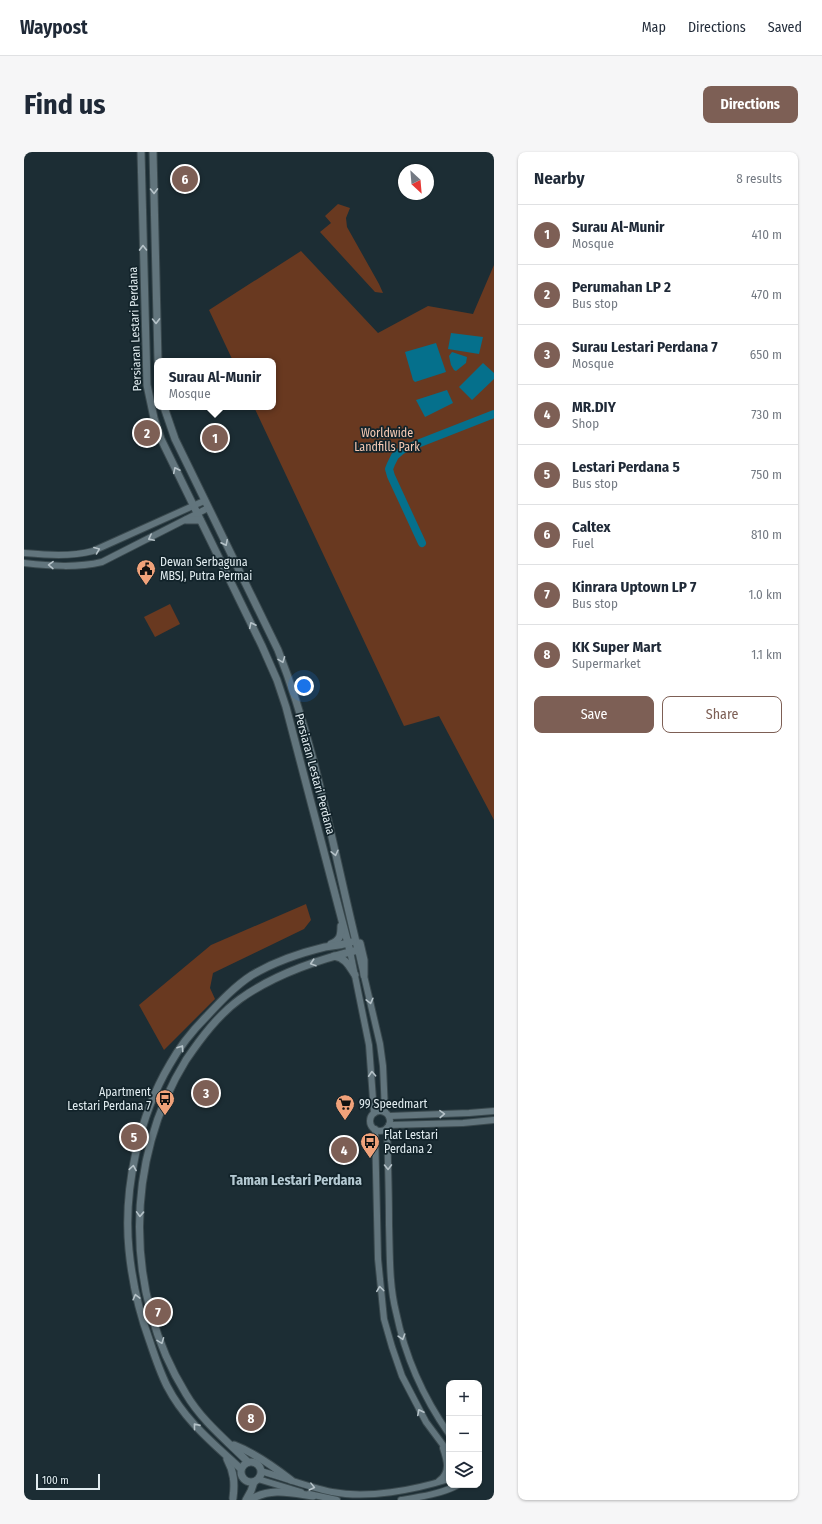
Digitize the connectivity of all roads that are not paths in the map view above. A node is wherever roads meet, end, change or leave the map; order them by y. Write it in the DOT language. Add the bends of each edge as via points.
graph roads {
  1 [pos="141,152"];
  2 [pos="153,152"];
  3 [pos="146,343"];
  4 [pos="156,343"];
  5 [pos="158,358"];
  6 [pos="165,410"];
  7 [pos="204,500"];
  8 [pos="193,506"];
  9 [pos="208,508"];
  10 [pos="199,517"];
  11 [pos="186,520"];
  12 [pos="24,553"];
  13 [pos="24,563"];
  14 [pos="348,911"];
  15 [pos="341,918"];
  16 [pos="356,941"];
  17 [pos="348,943"];
  18 [pos="324,948"];
  19 [pos="358,950"];
  20 [pos="350,952"];
  21 [pos="333,956"];
  22 [pos="364,975"];
  23 [pos="355,976"];
  24 [pos="494,1111"];
  25 [pos="374,1113"];
  26 [pos="387,1114"];
  27 [pos="494,1120"];
  28 [pos="388,1126"];
  29 [pos="375,1129"];
  30 [pos="446,1429"];
  31 [pos="230,1443"];
  32 [pos="442,1444"];
  33 [pos="448,1452"];
  34 [pos="224,1454"];
  35 [pos="248,1462"];
  36 [pos="241,1469"];
  37 [pos="261,1471"];
  38 [pos="244,1479"];
  39 [pos="256,1480"];
  40 [pos="291,1480"];
  41 [pos="446,1480"];
  42 [pos="437,1483"];
  43 [pos="452,1488"];
  44 [pos="313,1496"];
  45 [pos="232,1499"];
  46 [pos="246,1500"];
  47 [pos="250,1500"];
  48 [pos="337,1500"];
  49 [pos="401,1500"];
  3 -- 1 [label="main road, Persiaran Lestari Perdana, one-way"];
  2 -- 4 [label="main road, Persiaran Lestari Perdana, one-way"];
  3 -- 4 [label="main road"];
  8 -- 3 [label="main road, Persiaran Lestari Perdana, one-way" via="161,439 154,418 147,385"];
  4 -- 5 [label="main road, Persiaran Lestari Perdana"];
  6 -- 7 [label="main road, Persiaran Lestari Perdana" via="175,440"];
  7 -- 8 [label="street"];
  7 -- 9 [label="main road, Persiaran Lestari Perdana"];
  8 -- 10 [label="main road, Persiaran Lestari Perdana"];
  12 -- 8 [label="street, one-way" via="60,556 93,552"];
  9 -- 10 [label="street"];
  9 -- 14 [label="main road, Persiaran Lestari Perdana, one-way" via="278,650 289,680 312,756"];
  10 -- 11 [label="main road"];
  15 -- 10 [label="main road, Persiaran Lestari Perdana, one-way" via="277,680"];
  11 -- 13 [label="street, one-way" via="91,565 46,566"];
  14 -- 16 [label="main road, Persiaran Lestari Perdana"];
  14 -- 22 [label="main road" via="356,927 364,960"];
  15 -- 17 [label="main road, Persiaran Lestari Perdana"];
  15 -- 18 [label="main road" via="341,937"];
  16 -- 17 [label="main road"];
  16 -- 19 [label="main road, Persiaran Lestari Perdana"];
  17 -- 18 [label="main road"];
  17 -- 20 [label="main road, Persiaran Lestari Perdana"];
  34 -- 18 [label="main road, one-way" via="198,1430 176,1401 158,1366 145,1328 136,1296 128,1248 129,1199 135,1157 144,1121 156,1091 170,1064 201,1022 225,997 252,976 276,963"];
  19 -- 20 [label="main road"];
  19 -- 22 [label="street"];
  20 -- 21 [label="main road"];
  20 -- 23 [label="street, Persiaran Lestari Perdana"];
  21 -- 23 [label="main road" via="346,961"];
  21 -- 31 [label="main road, one-way" via="298,967 254,990 214,1023 180,1070 155,1126 147,1153 142,1188 140,1249 152,1316 169,1362 186,1394 208,1423"];
  22 -- 26 [label="street, one-way" via="380,1044"];
  25 -- 23 [label="street, Persiaran Lestari Perdana, one-way" via="369,1045"];
  26 -- 24 [label="street, one-way" via="469,1114"];
  25 -- 26 [label="street" via="380,1111"];
  25 -- 29 [label="street" via="370,1120"];
  26 -- 28 [label="street" via="390,1119"];
  27 -- 28 [label="street"];
  28 -- 29 [label="street" via="381,1130"];
  28 -- 30 [label="street, one-way" via="390,1273 395,1311 412,1366 425,1396"];
  32 -- 29 [label="street, one-way" via="426,1422 402,1376 384,1319 378,1259"];
  31 -- 35 [label="main road"];
  31 -- 40 [label="main road" via="268,1463"];
  32 -- 33 [label="street"];
  32 -- 42 [label="street" via="448,1463 445,1474"];
  34 -- 36 [label="main road"];
  34 -- 45 [label="main road" via="233,1473 235,1485"];
  35 -- 36 [label="main road"];
  35 -- 37 [label="main road" via="257,1463"];
  36 -- 38 [label="main road"];
  37 -- 39 [label="main road"];
  37 -- 40 [label="street"];
  38 -- 39 [label="main road" via="248,1482"];
  38 -- 45 [label="main road"];
  39 -- 44 [label="street"];
  39 -- 46 [label="main road"];
  40 -- 42 [label="street, one-way" via="332,1492 363,1494 393,1492"];
  41 -- 42 [label="street"];
  43 -- 49 [label="street"];
  44 -- 47 [label="main road" via="270,1492"];
  44 -- 48 [label="street"];
}
